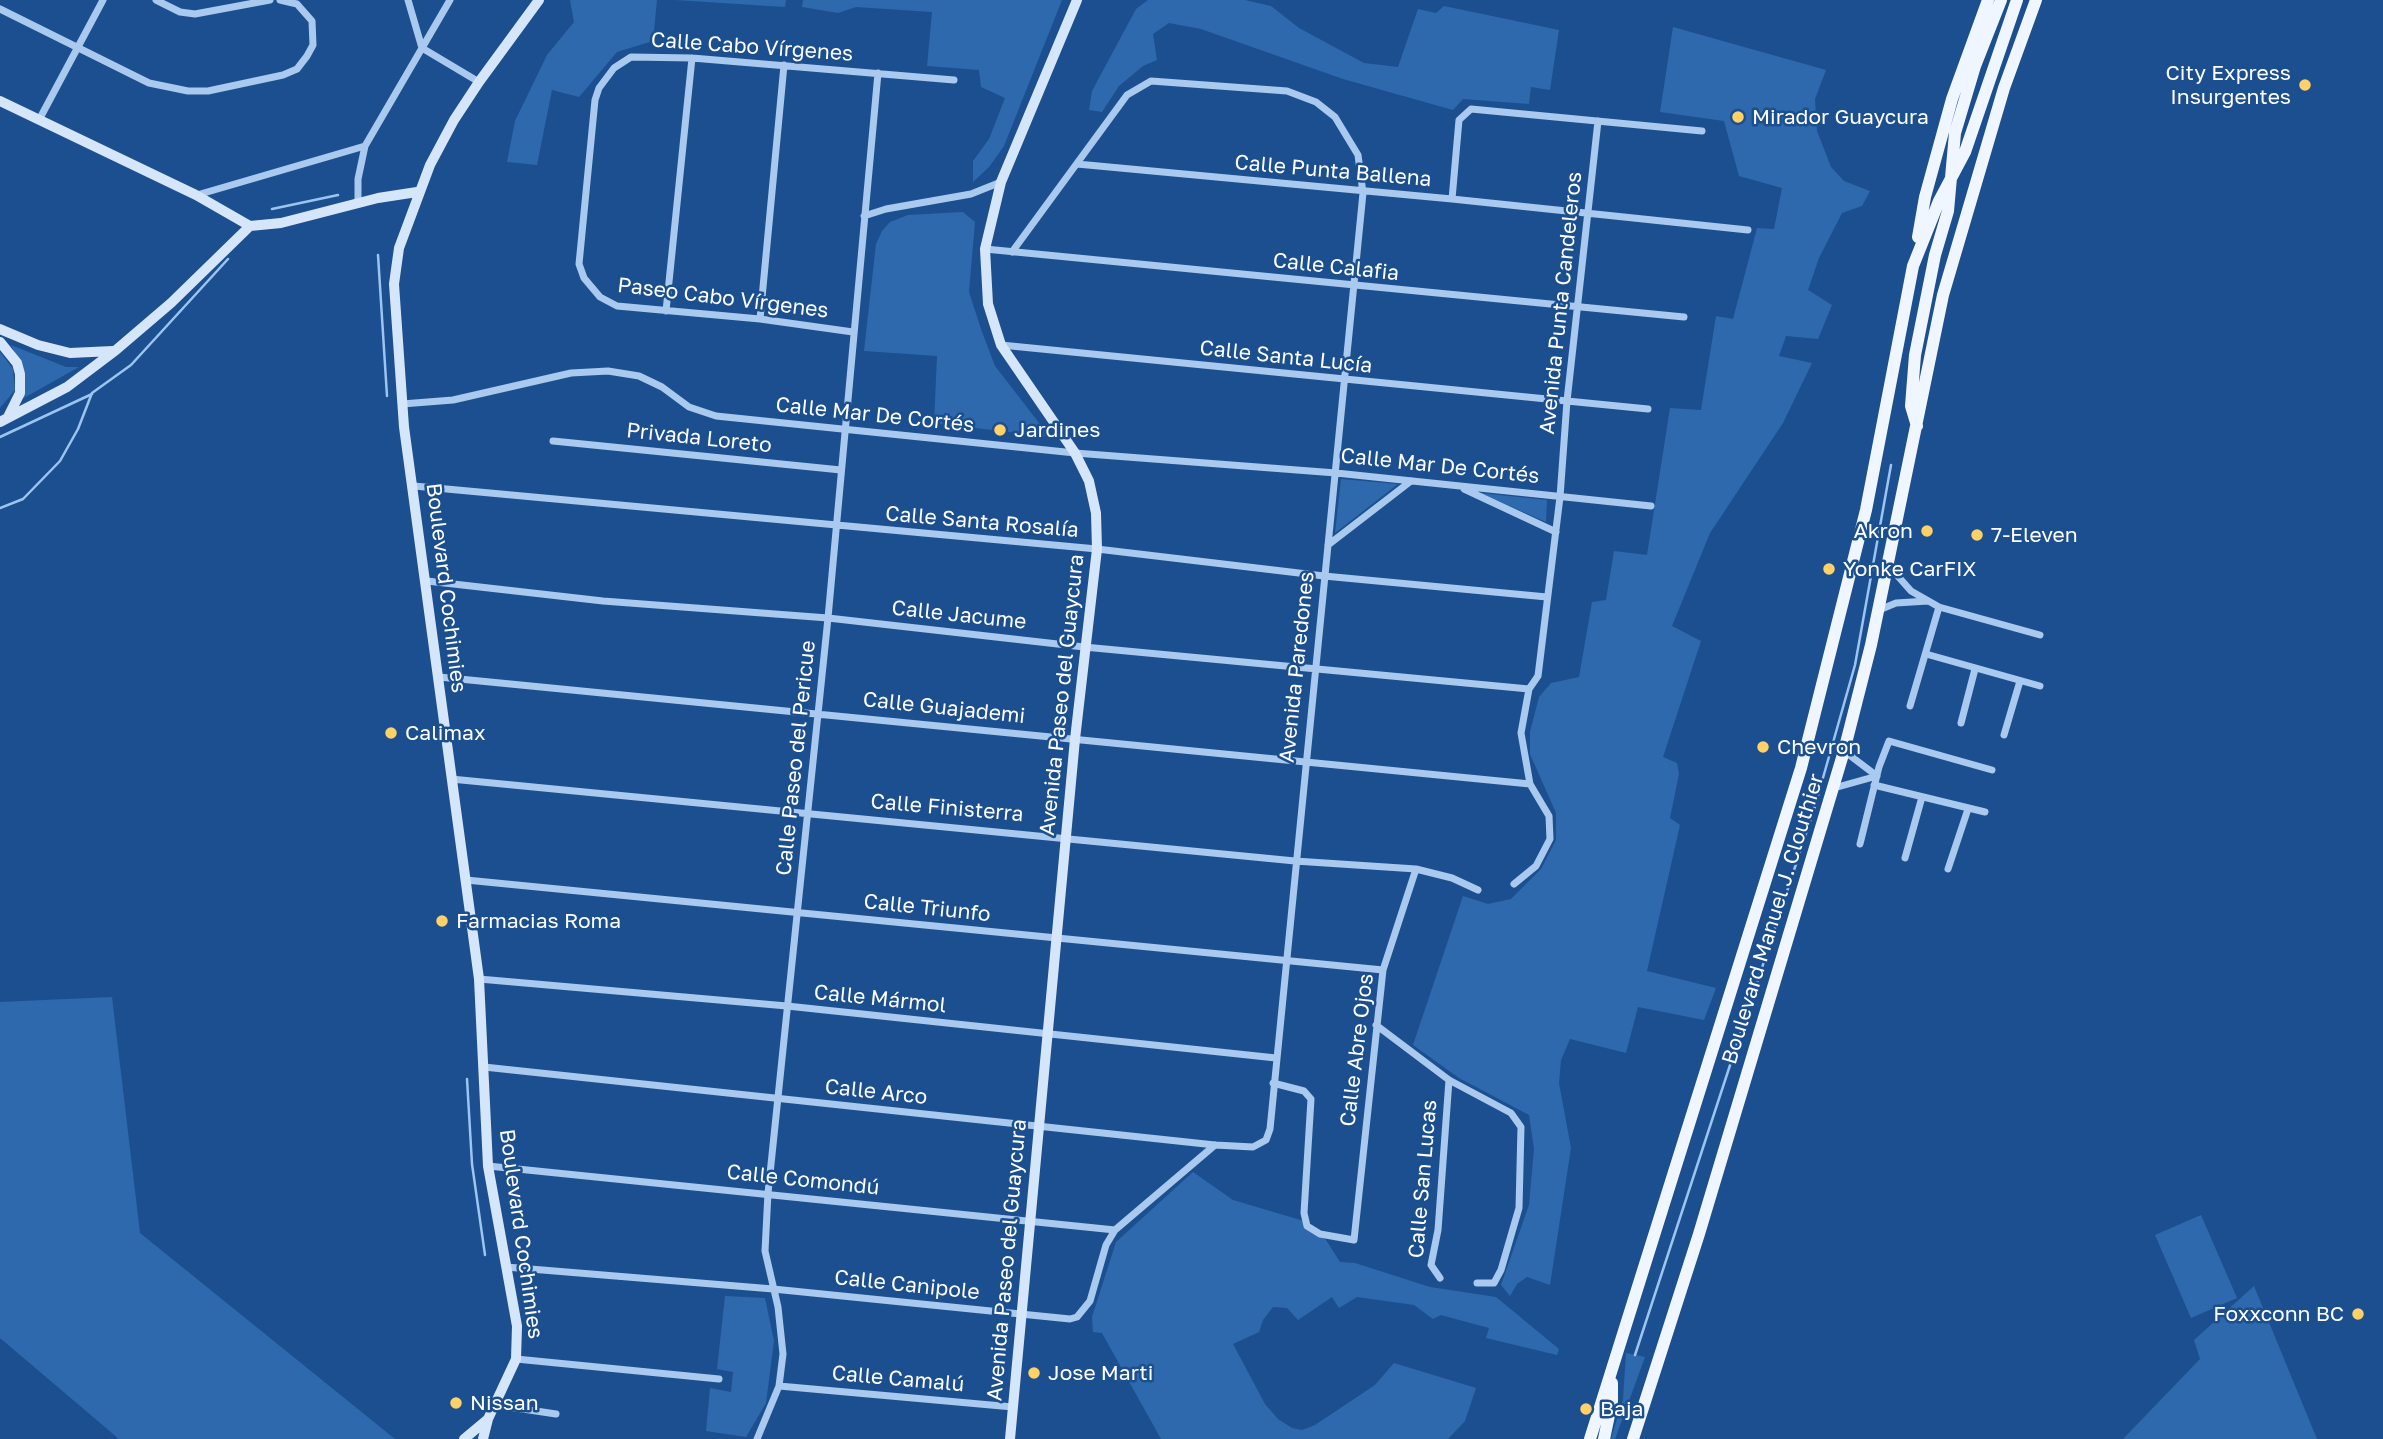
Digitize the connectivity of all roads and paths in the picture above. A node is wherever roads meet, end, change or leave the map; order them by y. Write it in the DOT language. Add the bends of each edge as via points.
graph roads {
  1 [pos="103,0"];
  2 [pos="156,0"];
  3 [pos="270,0"];
  4 [pos="280,0"];
  5 [pos="408,0"];
  6 [pos="450,0"];
  7 [pos="539,0"];
  8 [pos="1077,0"];
  9 [pos="1989,0"];
  10 [pos="2001,0"];
  11 [pos="2017,0"];
  12 [pos="2036,0"];
  13 [pos="2043,0"];
  14 [pos="0,9"];
  15 [pos="2031,17"];
  16 [pos="78,48"];
  17 [pos="422,48"];
  18 [pos="692,58"];
  19 [pos="784,65"];
  20 [pos="878,74"];
  21 [pos="954,80"];
  22 [pos="479,82"];
  23 [pos="0,101"];
  24 [pos="39,120"];
  25 [pos="1598,121"];
  26 [pos="1702,131"];
  27 [pos="365,146"];
  28 [pos="1077,164"];
  29 [pos="1951,179"];
  30 [pos="1001,182"];
  31 [pos="418,192"];
  32 [pos="1363,193"];
  33 [pos="196,195"];
  34 [pos="1452,199"];
  35 [pos="358,204"];
  36 [pos="1587,212"];
  37 [pos="864,216"];
  38 [pos="250,226"];
  39 [pos="1748,230"];
  40 [pos="985,249"];
  41 [pos="1012,252"];
  42 [pos="1913,266"];
  43 [pos="1353,286"];
  44 [pos="593,290"];
  45 [pos="1578,306"];
  46 [pos="666,311"];
  47 [pos="1684,317"];
  48 [pos="760,319"];
  49 [pos="0,329"];
  50 [pos="853,332"];
  51 [pos="0,342"];
  52 [pos="1001,345"];
  53 [pos="116,350"];
  54 [pos="1344,380"];
  55 [pos="1567,401"];
  56 [pos="402,404"];
  57 [pos="1648,409"];
  58 [pos="3,420"];
  59 [pos="845,429"];
  60 [pos="1917,430"];
  61 [pos="553,441"];
  62 [pos="1075,453"];
  63 [pos="841,470"];
  64 [pos="1336,473"];
  65 [pos="1412,481"];
  66 [pos="414,486"];
  67 [pos="1458,486"];
  68 [pos="1560,497"];
  69 [pos="1651,506"];
  70 [pos="836,526"];
  71 [pos="1556,532"];
  72 [pos="1328,545"];
  73 [pos="1097,549"];
  74 [pos="1888,565"];
  75 [pos="1324,576"];
  76 [pos="426,581"];
  77 [pos="1547,597"];
  78 [pos="1929,601"];
  79 [pos="1939,607"];
  80 [pos="1878,610"];
  81 [pos="828,618"];
  82 [pos="2040,635"];
  83 [pos="1084,647"];
  84 [pos="1926,654"];
  85 [pos="1315,667"];
  86 [pos="1975,668"];
  87 [pos="439,677"];
  88 [pos="2020,681"];
  89 [pos="2040,686"];
  90 [pos="1529,690"];
  91 [pos="1910,706"];
  92 [pos="818,714"];
  93 [pos="1961,723"];
  94 [pos="2004,735"];
  95 [pos="1075,739"];
  96 [pos="1844,751"];
  97 [pos="1305,762"];
  98 [pos="1992,770"];
  99 [pos="1877,776"];
  100 [pos="450,779"];
  101 [pos="1530,784"];
  102 [pos="1874,785"];
  103 [pos="1833,788"];
  104 [pos="1922,797"];
  105 [pos="1968,808"];
  106 [pos="1985,812"];
  107 [pos="808,813"];
  108 [pos="1066,837"];
  109 [pos="1860,844"];
  110 [pos="1905,858"];
  111 [pos="1295,861"];
  112 [pos="1416,869"];
  113 [pos="1948,869"];
  114 [pos="467,880"];
  115 [pos="1514,884"];
  116 [pos="1478,890"];
  117 [pos="798,911"];
  118 [pos="1056,940"];
  119 [pos="1285,960"];
  120 [pos="1383,970"];
  121 [pos="479,979"];
  122 [pos="788,1006"];
  123 [pos="1376,1026"];
  124 [pos="1048,1034"];
  125 [pos="1276,1058"];
  126 [pos="484,1067"];
  127 [pos="1449,1080"];
  128 [pos="1273,1083"];
  129 [pos="778,1100"];
  130 [pos="1039,1126"];
  131 [pos="1264,1143"];
  132 [pos="1215,1145"];
  133 [pos="488,1166"];
  134 [pos="768,1193"];
  135 [pos="1030,1221"];
  136 [pos="1115,1230"];
  137 [pos="506,1267"];
  138 [pos="1440,1278"];
  139 [pos="1477,1283"];
  140 [pos="773,1289"];
  141 [pos="1021,1315"];
  142 [pos="516,1359"];
  143 [pos="1611,1376"];
  144 [pos="719,1379"];
  145 [pos="779,1385"];
  146 [pos="496,1405"];
  147 [pos="1013,1407"];
  148 [pos="556,1414"];
  149 [pos="488,1419"];
  150 [pos="464,1439"];
  151 [pos="483,1439"];
  152 [pos="757,1439"];
  153 [pos="1010,1439"];
  154 [pos="1590,1439"];
  155 [pos="1604,1439"];
  156 [pos="1633,1439"];
  1 -- 16 [label="street"];
  2 -- 3 [label="street" via="195,14"];
  4 -- 16 [label="street" via="297,4 312,21 313,45 296,69 283,75 188,91 149,83"];
  5 -- 17 [label="street"];
  6 -- 17 [label="street"];
  7 -- 22 [label="street, Boulevard Cochimies"];
  8 -- 30 [label="street, Avenida Paseo del Guaycura"];
  9 -- 42 [label="main road" via="1952,99"];
  10 -- 29 [label="main road" via="1959,121"];
  11 -- 29 [label="main road, Boulevard Manuel J. Clouthier" via="1965,152"];
  12 -- 15 [label="main road, Boulevard Manuel J. Clouthier"];
  13 -- 15 [label="main road"];
  14 -- 16 [label="street"];
  15 -- 60 [label="main road, Boulevard Manuel J. Clouthier" via="1959,235"];
  16 -- 24 [label="street"];
  17 -- 22 [label="street"];
  17 -- 27 [label="street"];
  18 -- 19 [label="street, Calle Cabo Vírgenes"];
  18 -- 44 [label="street, Calle Cabo Vírgenes" via="631,57 614,68 599,88 579,264"];
  18 -- 46 [label="street"];
  19 -- 20 [label="street, Calle Cabo Vírgenes"];
  19 -- 48 [label="street"];
  20 -- 21 [label="street, Calle Cabo Vírgenes"];
  20 -- 37 [label="street, Calle Paseo del Pericue"];
  22 -- 31 [label="street, Boulevard Cochimies"];
  23 -- 24 [label="street"];
  24 -- 33 [label="street"];
  25 -- 26 [label="street"];
  25 -- 34 [label="street" via="1471,109 1459,120"];
  25 -- 36 [label="street, Avenida Punta Candeleros"];
  27 -- 33 [label="street"];
  27 -- 35 [label="street"];
  28 -- 32 [label="street, Calle Punta Ballena"];
  28 -- 32 [label="street, Avenida Paredones" via="1141,84 1159,81 1287,90 1316,102 1335,117 1358,155"];
  28 -- 41 [label="street"];
  29 -- 42 [label="main road, Boulevard Manuel J. Clouthier"];
  29 -- 60 [label="main road" via="1914,365 1911,407"];
  30 -- 37 [label="street" via="971,194"];
  30 -- 40 [label="street, Avenida Paseo del Guaycura"];
  31 -- 35 [label="street"];
  31 -- 56 [label="street, Boulevard Cochimies" via="399,248 394,284"];
  32 -- 34 [label="street, Calle Punta Ballena"];
  32 -- 43 [label="street, Avenida Paredones"];
  33 -- 38 [label="street"];
  34 -- 36 [label="street, Calle Punta Ballena"];
  35 -- 38 [label="street" via="297,220"];
  36 -- 39 [label="street, Calle Punta Ballena"];
  36 -- 45 [label="street, Avenida Punta Candeleros"];
  37 -- 50 [label="street, Calle Paseo del Pericue"];
  38 -- 53 [label="street"];
  40 -- 41 [label="street, Calle Calafia"];
  40 -- 52 [label="street, Avenida Paseo del Guaycura" via="988,304"];
  41 -- 43 [label="street, Calle Calafia"];
  42 -- 143 [label="main road, Boulevard Manuel J. Clouthier" via="1866,510 1801,768"];
  43 -- 45 [label="street, Calle Calafia"];
  43 -- 54 [label="street, Avenida Paredones"];
  44 -- 46 [label="street, Paseo Cabo Vírgenes" via="617,306"];
  45 -- 47 [label="street, Calle Calafia"];
  45 -- 55 [label="street, Avenida Punta Candeleros"];
  46 -- 48 [label="street, Paseo Cabo Vírgenes"];
  48 -- 50 [label="street, Paseo Cabo Vírgenes"];
  49 -- 53 [label="street" via="70,353"];
  50 -- 59 [label="street, Calle Paseo del Pericue"];
  51 -- 58 [label="street" via="20,374 20,393"];
  52 -- 54 [label="street, Calle Santa Lucía"];
  52 -- 62 [label="street, Avenida Paseo del Guaycura"];
  53 -- 58 [label="street" via="67,387"];
  54 -- 55 [label="street, Calle Santa Lucía"];
  54 -- 64 [label="street, Avenida Paredones"];
  55 -- 57 [label="street, Calle Santa Lucía"];
  55 -- 68 [label="street, Avenida Punta Candeleros"];
  56 -- 59 [label="street, Calle Mar De Cortés" via="453,400 571,373 608,371 639,376 704,414"];
  56 -- 66 [label="street, Boulevard Cochimies"];
  59 -- 62 [label="street, Calle Mar De Cortés"];
  59 -- 63 [label="street, Calle Paseo del Pericue"];
  60 -- 74 [label="main road, Boulevard Manuel J. Clouthier"];
  61 -- 63 [label="street, Privada Loreto"];
  62 -- 64 [label="street, Calle Mar De Cortés"];
  62 -- 73 [label="street, Avenida Paseo del Guaycura" via="1094,498"];
  63 -- 70 [label="street, Calle Paseo del Pericue"];
  64 -- 65 [label="street, Calle Mar De Cortés"];
  64 -- 72 [label="street, Avenida Paredones"];
  65 -- 67 [label="street, Calle Mar De Cortés"];
  65 -- 72 [label="street"];
  66 -- 70 [label="street, Calle Santa Rosalía"];
  66 -- 76 [label="street, Boulevard Cochimies"];
  67 -- 68 [label="street, Calle Mar De Cortés"];
  67 -- 71 [label="street"];
  68 -- 69 [label="street, Calle Mar De Cortés"];
  68 -- 71 [label="street, Avenida Punta Candeleros"];
  70 -- 73 [label="street, Calle Santa Rosalía"];
  70 -- 81 [label="street, Calle Paseo del Pericue"];
  71 -- 77 [label="street, Avenida Punta Candeleros"];
  72 -- 75 [label="street, Avenida Paredones"];
  73 -- 75 [label="street, Calle Santa Rosalía"];
  73 -- 83 [label="street, Avenida Paseo del Guaycura"];
  74 -- 78 [label="street" via="1911,591"];
  74 -- 80 [label="main road, Boulevard Manuel J. Clouthier"];
  75 -- 77 [label="street, Calle Santa Rosalía"];
  75 -- 85 [label="street, Avenida Paredones"];
  76 -- 81 [label="street, Calle Jacume" via="603,601"];
  76 -- 87 [label="street, Boulevard Cochimies"];
  77 -- 90 [label="street, Avenida Punta Candeleros" via="1538,676"];
  78 -- 79 [label="street"];
  78 -- 80 [label="street" via="1896,603"];
  79 -- 82 [label="street"];
  79 -- 84 [label="street"];
  80 -- 96 [label="main road, Boulevard Manuel J. Clouthier"];
  81 -- 83 [label="street, Calle Jacume"];
  81 -- 92 [label="street, Calle Paseo del Pericue"];
  83 -- 85 [label="street, Calle Jacume"];
  83 -- 95 [label="street, Avenida Paseo del Guaycura"];
  84 -- 86 [label="street"];
  84 -- 91 [label="street"];
  85 -- 90 [label="street, Calle Jacume"];
  85 -- 97 [label="street, Avenida Paredones"];
  86 -- 88 [label="street"];
  86 -- 93 [label="street"];
  87 -- 92 [label="street, Calle Guajademi"];
  87 -- 100 [label="street, Boulevard Cochimies"];
  88 -- 89 [label="street"];
  88 -- 94 [label="street"];
  90 -- 101 [label="street, Avenida Punta Candeleros" via="1521,733"];
  92 -- 95 [label="street, Calle Guajademi"];
  92 -- 107 [label="street, Calle Paseo del Pericue"];
  95 -- 97 [label="street, Calle Guajademi"];
  95 -- 108 [label="street, Avenida Paseo del Guaycura"];
  96 -- 99 [label="street"];
  96 -- 103 [label="main road, Boulevard Manuel J. Clouthier"];
  97 -- 101 [label="street, Calle Guajademi"];
  97 -- 111 [label="street, Avenida Paredones"];
  98 -- 99 [label="street" via="1889,741"];
  99 -- 102 [label="street"];
  99 -- 103 [label="street"];
  100 -- 107 [label="street, Calle Finisterra"];
  100 -- 114 [label="street, Boulevard Cochimies"];
  101 -- 115 [label="street, Avenida Punta Candeleros" via="1549,816 1550,839 1536,866"];
  102 -- 104 [label="street"];
  102 -- 109 [label="street"];
  103 -- 156 [label="main road, Boulevard Manuel J. Clouthier"];
  104 -- 105 [label="street"];
  104 -- 110 [label="street"];
  105 -- 106 [label="street"];
  105 -- 113 [label="street"];
  107 -- 108 [label="street, Calle Finisterra"];
  107 -- 117 [label="street, Calle Paseo del Pericue"];
  108 -- 111 [label="street, Calle Finisterra"];
  108 -- 118 [label="street, Avenida Paseo del Guaycura"];
  111 -- 112 [label="street, Calle Finisterra"];
  111 -- 119 [label="street, Avenida Paredones"];
  112 -- 116 [label="street, Calle Finisterra"];
  112 -- 120 [label="street, Calle Abre Ojos"];
  114 -- 117 [label="street, Calle Triunfo"];
  114 -- 121 [label="street, Boulevard Cochimies"];
  117 -- 118 [label="street, Calle Triunfo"];
  117 -- 122 [label="street, Calle Paseo del Pericue"];
  118 -- 119 [label="street, Calle Triunfo"];
  118 -- 124 [label="street, Avenida Paseo del Guaycura"];
  119 -- 120 [label="street, Calle Triunfo"];
  119 -- 125 [label="street, Avenida Paredones"];
  120 -- 123 [label="street, Calle Abre Ojos"];
  121 -- 122 [label="street, Calle Mármol"];
  121 -- 126 [label="street, Boulevard Cochimies"];
  122 -- 124 [label="street, Calle Mármol"];
  122 -- 129 [label="street, Calle Paseo del Pericue"];
  123 -- 127 [label="street"];
  123 -- 128 [label="street, Calle Abre Ojos" via="1354,1240 1311,1230 1304,1221 1311,1099 1304,1091"];
  124 -- 125 [label="street, Calle Mármol"];
  124 -- 130 [label="street, Avenida Paseo del Guaycura"];
  125 -- 128 [label="street, Avenida Paredones"];
  126 -- 129 [label="street, Calle Arco"];
  126 -- 133 [label="street, Boulevard Cochimies"];
  127 -- 138 [label="street, Calle San Lucas" via="1438,1230 1431,1265"];
  127 -- 139 [label="street" via="1511,1113 1521,1127 1519,1208 1494,1283"];
  128 -- 131 [label="street, Avenida Paredones" via="1270,1129"];
  129 -- 130 [label="street, Calle Arco"];
  129 -- 134 [label="street, Calle Paseo del Pericue"];
  130 -- 132 [label="street, Calle Arco"];
  130 -- 135 [label="street, Avenida Paseo del Guaycura"];
  131 -- 132 [label="street, Calle Arco" via="1252,1147"];
  132 -- 136 [label="street, Calle Canipole"];
  133 -- 134 [label="street, Calle Comondú"];
  133 -- 137 [label="street, Boulevard Cochimies"];
  134 -- 135 [label="street, Calle Comondú"];
  134 -- 140 [label="street, Calle Paseo del Pericue" via="765,1251"];
  135 -- 136 [label="street, Calle Comondú"];
  135 -- 141 [label="street, Avenida Paseo del Guaycura"];
  136 -- 141 [label="street, Calle Canipole" via="1106,1245 1090,1301 1077,1317"];
  137 -- 140 [label="street, Calle Canipole"];
  137 -- 142 [label="street, Boulevard Cochimies" via="517,1326"];
  140 -- 141 [label="street, Calle Canipole"];
  140 -- 145 [label="street, Calle Paseo del Pericue" via="783,1354"];
  141 -- 147 [label="street, Avenida Paseo del Guaycura"];
  142 -- 144 [label="street"];
  142 -- 146 [label="street, Boulevard Cochimies"];
  143 -- 154 [label="main road, Boulevard Manuel J. Clouthier"];
  143 -- 155 [label="main road, Boulevard Manuel J. Clouthier" via="1612,1401"];
  145 -- 147 [label="street, Calle Camalú"];
  145 -- 152 [label="street, Calle Paseo del Pericue"];
  146 -- 148 [label="street"];
  146 -- 149 [label="street, Boulevard Cochimies"];
  147 -- 153 [label="street, Avenida Paseo del Guaycura"];
  149 -- 150 [label="street"];
  149 -- 151 [label="street"];
}
